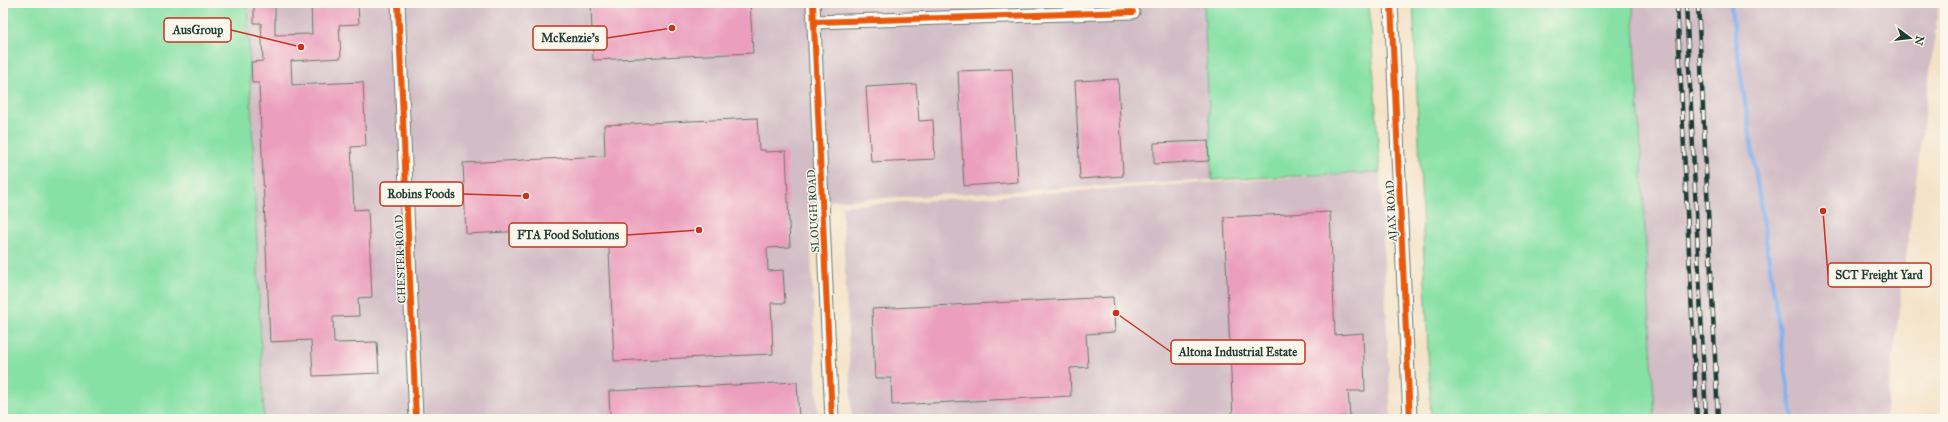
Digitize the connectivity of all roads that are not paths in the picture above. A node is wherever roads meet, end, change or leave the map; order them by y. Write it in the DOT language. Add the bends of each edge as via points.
graph roads {
  1 [pos="398,3"];
  2 [pos="814,3"];
  3 [pos="1391,3"];
  4 [pos="1133,12"];
  5 [pos="814,22"];
  6 [pos="416,419"];
  7 [pos="832,419"];
  8 [pos="1410,419"];
  1 -- 6 [label="street, CHESTER ROAD"];
  2 -- 5 [label="street, SLOUGH ROAD"];
  3 -- 8 [label="street, AJAX ROAD"];
  4 -- 5 [label="street"];
  5 -- 7 [label="street, SLOUGH ROAD"];
}
